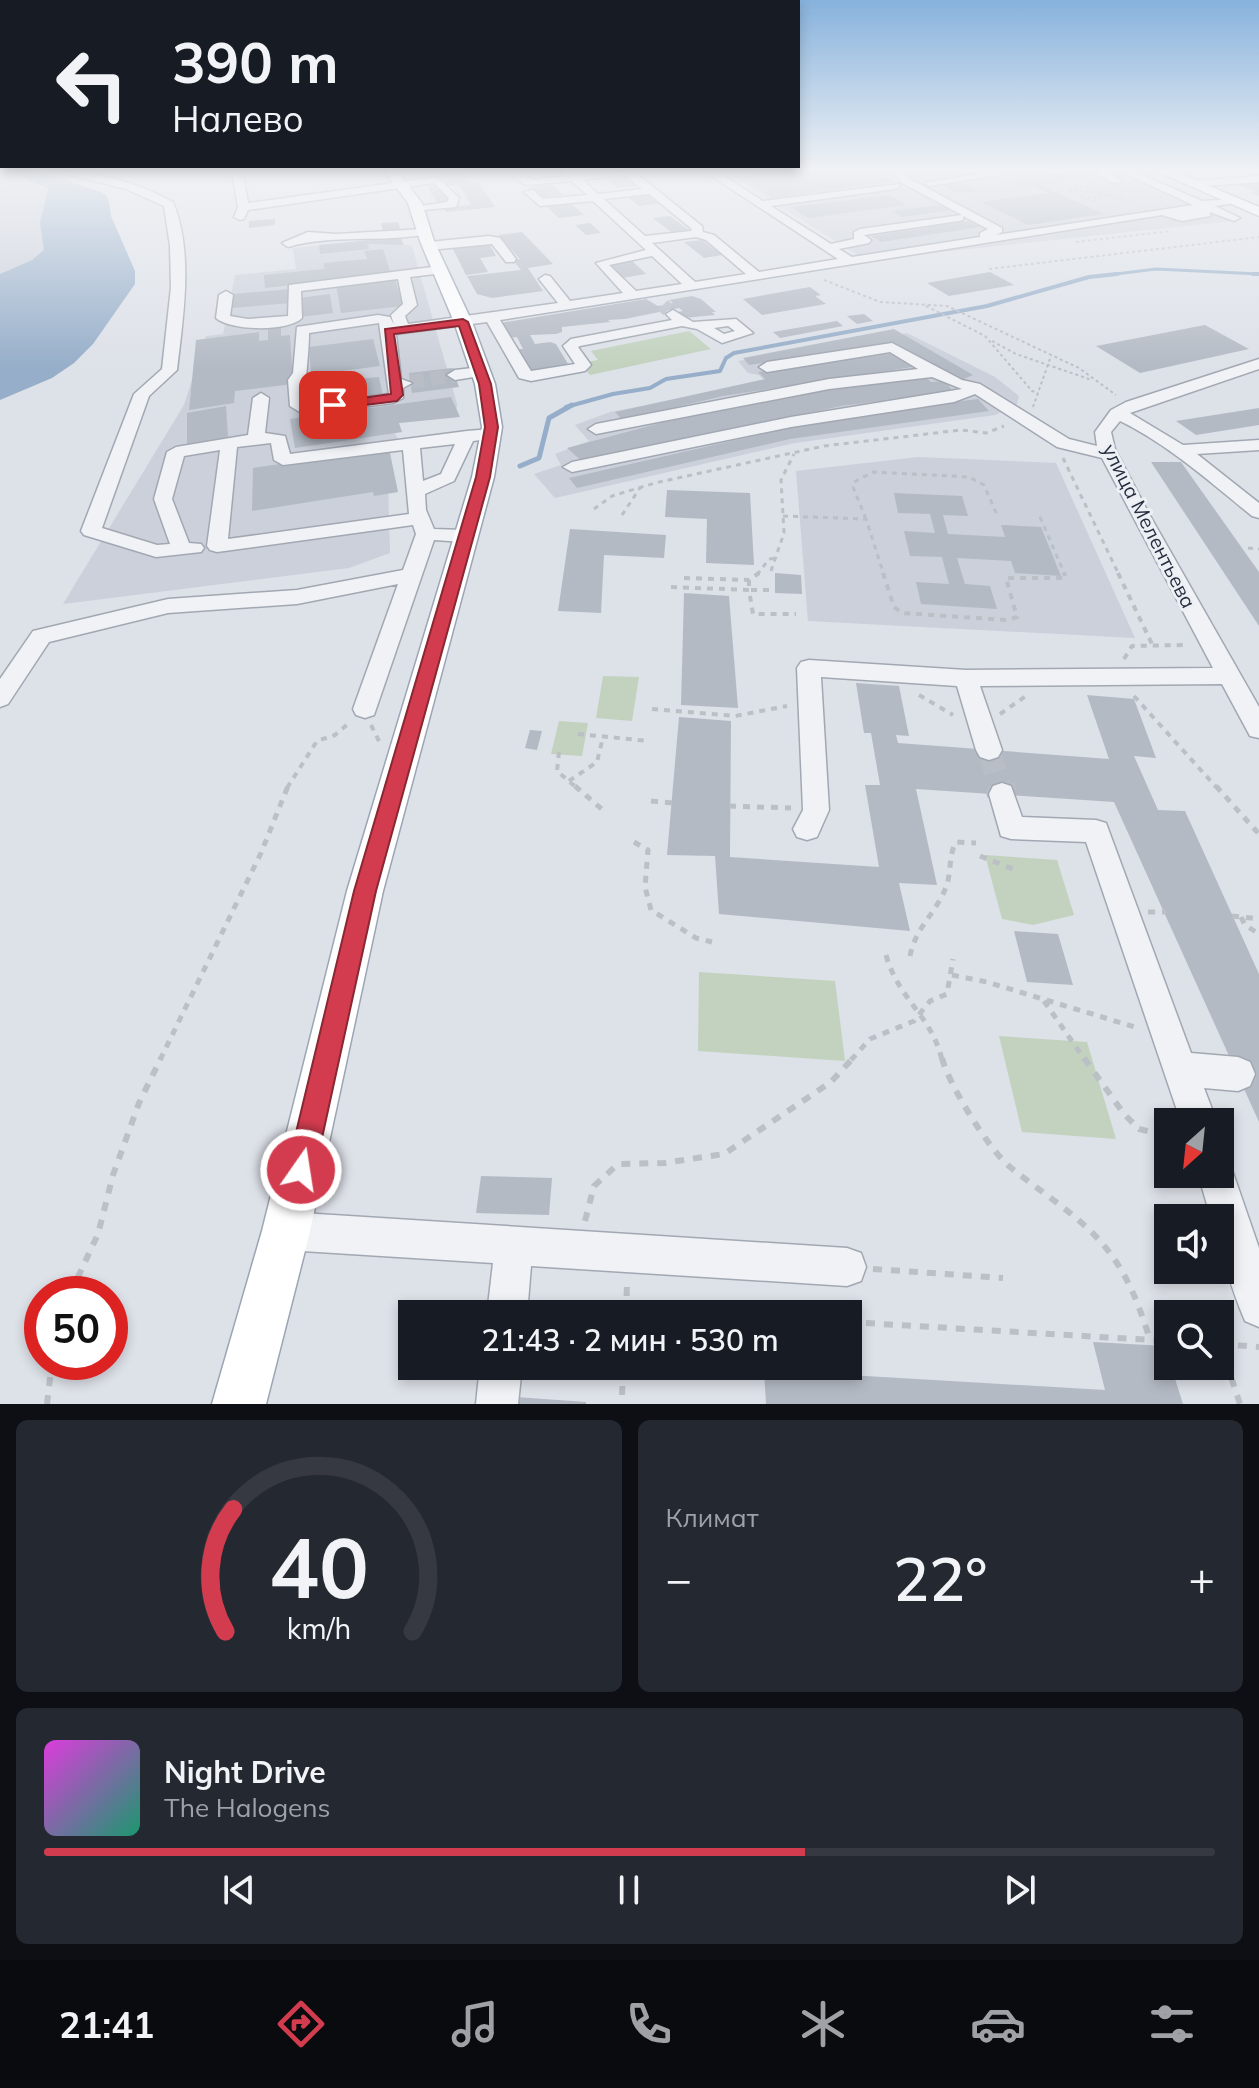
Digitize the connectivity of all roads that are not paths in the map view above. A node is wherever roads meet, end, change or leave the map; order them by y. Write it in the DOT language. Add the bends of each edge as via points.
graph roads {
  1 [pos="175,237"];
  2 [pos="306,237"];
  3 [pos="328,237"];
  4 [pos="639,237"];
  5 [pos="674,237"];
  6 [pos="708,237"];
  7 [pos="811,237"];
  8 [pos="859,237"];
  9 [pos="976,237"];
  10 [pos="1004,237"];
  11 [pos="426,239"];
  12 [pos="643,240"];
  13 [pos="288,243"];
  14 [pos="943,246"];
  15 [pos="828,248"];
  16 [pos="655,252"];
  17 [pos="510,259"];
  18 [pos="848,260"];
  19 [pos="440,270"];
  20 [pos="403,274"];
  21 [pos="756,276"];
  22 [pos="545,279"];
  23 [pos="693,287"];
  24 [pos="652,293"];
  25 [pos="226,295"];
  26 [pos="633,295"];
  27 [pos="567,306"];
  28 [pos="492,318"];
  29 [pos="463,322"];
  30 [pos="683,322"];
  31 [pos="700,325"];
  32 [pos="396,330"];
  33 [pos="1259,364"];
  34 [pos="767,367"];
  35 [pos="481,372"];
  36 [pos="934,372"];
  37 [pos="455,375"];
  38 [pos="974,387"];
  39 [pos="261,398"];
  40 [pos="1121,407"];
  41 [pos="596,429"];
  42 [pos="491,434"];
  43 [pos="467,436"];
  44 [pos="256,439"];
  45 [pos="229,443"];
  46 [pos="411,444"];
  47 [pos="1259,445"];
  48 [pos="1179,450"];
  49 [pos="1108,454"];
  50 [pos="572,467"];
  51 [pos="415,491"];
  52 [pos="1259,512"];
  53 [pos="423,526"];
  54 [pos="464,536"];
  55 [pos="217,546"];
  56 [pos="182,550"];
  57 [pos="410,575"];
  58 [pos="1227,676"];
  59 [pos="966,678"];
  60 [pos="0,698"];
  61 [pos="365,709"];
  62 [pos="1259,729"];
  63 [pos="986,741"];
  64 [pos="1002,794"];
  65 [pos="806,816"];
  66 [pos="1176,1054"];
  67 [pos="1238,1074"];
  68 [pos="1194,1108"];
  69 [pos="1221,1188"];
  70 [pos="286,1231"];
  71 [pos="514,1246"];
  72 [pos="847,1267"];
  73 [pos="508,1300"];
  74 [pos="1259,1307"];
  75 [pos="500,1380"];
  76 [pos="239,1404"];
  77 [pos="497,1404"];
  1 -- 56 [label="street" via="177,314 169,370 142,394 91,531 156,551"];
  2 -- 13 [label="street"];
  3 -- 11 [label="street"];
  4 -- 12 [label="street"];
  5 -- 12 [label="street"];
  6 -- 21 [label="street"];
  7 -- 15 [label="street"];
  8 -- 15 [label="street" via="865,240"];
  9 -- 14 [label="street"];
  10 -- 14 [label="street"];
  11 -- 17 [label="street" via="496,241"];
  11 -- 19 [label="main road"];
  12 -- 16 [label="street"];
  14 -- 18 [label="street"];
  15 -- 18 [label="street"];
  16 -- 23 [label="street"];
  16 -- 26 [label="street" via="602,263"];
  18 -- 21 [label="street"];
  19 -- 20 [label="street"];
  19 -- 29 [label="main road"];
  20 -- 25 [label="street" via="294,288 292,320 230,321 223,318"];
  20 -- 32 [label="street" via="410,305 398,315"];
  21 -- 23 [label="street"];
  22 -- 27 [label="street"];
  23 -- 24 [label="street"];
  24 -- 26 [label="street"];
  24 -- 30 [label="street"];
  26 -- 27 [label="street"];
  27 -- 28 [label="street"];
  28 -- 29 [label="street"];
  28 -- 30 [label="street" via="524,375 531,376 580,368 570,346 576,342"];
  29 -- 32 [label="street"];
  29 -- 35 [label="main road"];
  30 -- 31 [label="street"];
  32 -- 32 [label="street" via="378,319 302,330 298,406 397,395 402,383"];
  33 -- 40 [label="street, улица Мелентьева"];
  34 -- 36 [label="street" via="892,347"];
  35 -- 37 [label="street"];
  35 -- 42 [label="main road"];
  36 -- 38 [label="street"];
  36 -- 41 [label="street" via="829,384"];
  38 -- 49 [label="street" via="1063,443"];
  38 -- 50 [label="street" via="954,397 791,422"];
  39 -- 44 [label="street"];
  40 -- 48 [label="street"];
  40 -- 49 [label="street, улица Мелентьева" via="1103,432"];
  42 -- 43 [label="street"];
  42 -- 54 [label="main road"];
  43 -- 46 [label="street"];
  43 -- 51 [label="street" via="448,477"];
  44 -- 45 [label="street"];
  44 -- 46 [label="street" via="279,440 283,460"];
  45 -- 55 [label="street"];
  45 -- 56 [label="street" via="176,452 163,499"];
  46 -- 51 [label="street"];
  47 -- 48 [label="street"];
  48 -- 52 [label="street"];
  49 -- 58 [label="street, улица Мелентьева"];
  51 -- 53 [label="street"];
  53 -- 54 [label="street"];
  53 -- 55 [label="street"];
  53 -- 57 [label="street"];
  54 -- 70 [label="main road" via="365,891"];
  55 -- 56 [label="street"];
  57 -- 60 [label="street" via="297,597 168,606 41,636"];
  57 -- 61 [label="street"];
  58 -- 59 [label="street"];
  58 -- 62 [label="street, улица Мелентьева"];
  59 -- 63 [label="street"];
  59 -- 65 [label="street" via="809,668"];
  64 -- 66 [label="street" via="1011,828 1096,831"];
  66 -- 67 [label="street"];
  66 -- 68 [label="street"];
  69 -- 74 [label="street"];
  70 -- 71 [label="street"];
  70 -- 76 [label="main road"];
  71 -- 72 [label="street"];
  71 -- 73 [label="street"];
  75 -- 77 [label="street"];
}
